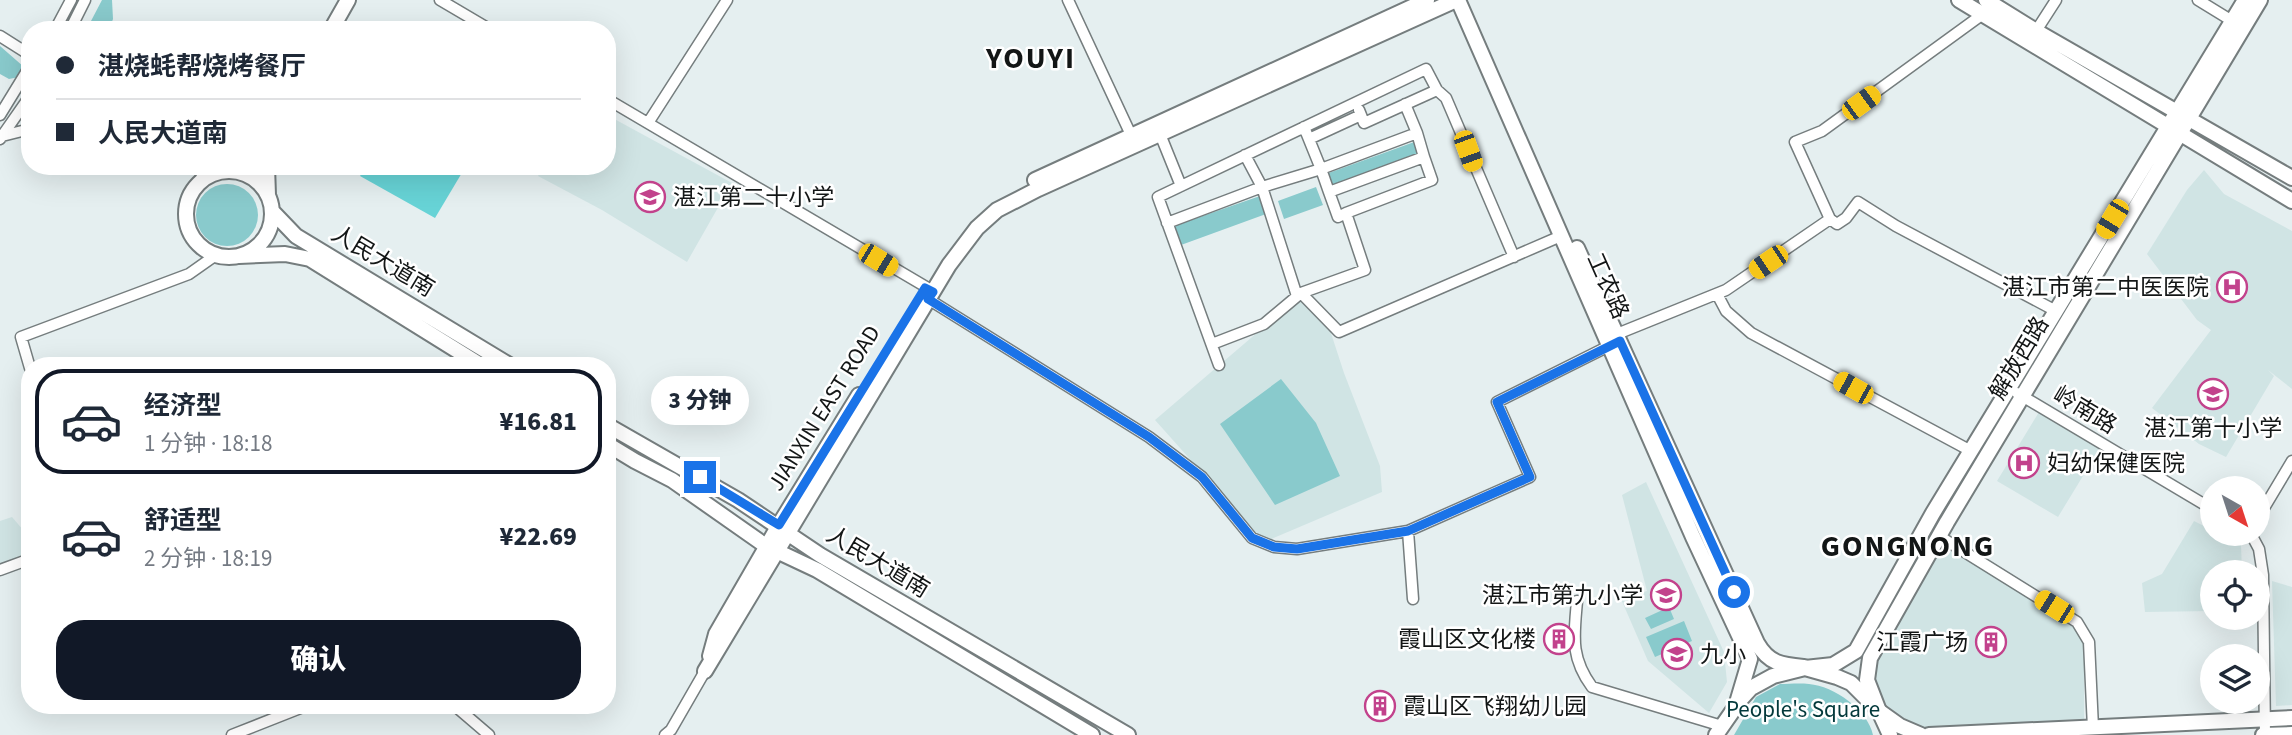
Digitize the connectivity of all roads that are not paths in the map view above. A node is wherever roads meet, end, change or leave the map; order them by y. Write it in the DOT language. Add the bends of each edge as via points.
graph roads {
  1 [pos="71,0"];
  2 [pos="85,0"];
  3 [pos="348,0"];
  4 [pos="440,0"];
  5 [pos="727,0"];
  6 [pos="1068,0"];
  7 [pos="1427,0"];
  8 [pos="1959,0"];
  9 [pos="2056,0"];
  10 [pos="2198,0"];
  11 [pos="2245,0"];
  12 [pos="2260,0"];
  13 [pos="1456,1"];
  14 [pos="1984,7"];
  15 [pos="2228,19"];
  16 [pos="60,21"];
  17 [pos="76,21"];
  18 [pos="336,21"];
  19 [pos="476,21"];
  20 [pos="2036,31"];
  21 [pos="0,36"];
  22 [pos="21,49"];
  23 [pos="21,80"];
  24 [pos="1437,90"];
  25 [pos="12,94"];
  26 [pos="21,98"];
  27 [pos="1356,102"];
  28 [pos="616,104"];
  29 [pos="1405,104"];
  30 [pos="21,111"];
  31 [pos="0,115"];
  32 [pos="1360,115"];
  33 [pos="2183,115"];
  34 [pos="648,123"];
  35 [pos="1304,127"];
  36 [pos="2174,130"];
  37 [pos="21,132"];
  38 [pos="1417,133"];
  39 [pos="1160,134"];
  40 [pos="1130,135"];
  41 [pos="1,138"];
  42 [pos="1309,139"];
  43 [pos="1245,155"];
  44 [pos="1424,156"];
  45 [pos="1321,169"];
  46 [pos="220,175"];
  47 [pos="245,175"];
  48 [pos="267,175"];
  49 [pos="210,176"];
  50 [pos="2292,178"];
  51 [pos="1181,186"];
  52 [pos="1262,187"];
  53 [pos="1329,192"];
  54 [pos="268,196"];
  55 [pos="2292,201"];
  56 [pos="272,211"];
  57 [pos="1346,213"];
  58 [pos="1830,219"];
  59 [pos="1167,223"];
  60 [pos="1561,236"];
  61 [pos="216,256"];
  62 [pos="239,256"];
  63 [pos="1514,257"];
  64 [pos="928,293"];
  65 [pos="1717,294"];
  66 [pos="1299,295"];
  67 [pos="2056,311"];
  68 [pos="1615,340"];
  69 [pos="1212,344"];
  70 [pos="26,357"];
  71 [pos="468,357"];
  72 [pos="496,357"];
  73 [pos="1219,365"];
  74 [pos="2009,388"];
  75 [pos="2023,396"];
  76 [pos="616,430"];
  77 [pos="616,449"];
  78 [pos="1971,451"];
  79 [pos="2292,461"];
  80 [pos="2270,498"];
  81 [pos="2200,502"];
  82 [pos="783,528"];
  83 [pos="1408,531"];
  84 [pos="1939,536"];
  85 [pos="2257,546"];
  86 [pos="772,549"];
  87 [pos="21,562"];
  88 [pos="0,570"];
  89 [pos="1413,599"];
  90 [pos="1577,601"];
  91 [pos="1805,668"];
  92 [pos="705,671"];
  93 [pos="1879,711"];
  94 [pos="285,714"];
  95 [pos="464,714"];
  96 [pos="2292,718"];
  97 [pos="2264,720"];
  98 [pos="1725,721"];
  99 [pos="2093,728"];
  100 [pos="2292,734"];
  101 [pos="232,735"];
  102 [pos="489,735"];
  103 [pos="665,735"];
  104 [pos="1092,735"];
  105 [pos="1128,735"];
  106 [pos="1890,735"];
  107 [pos="1921,735"];
  108 [pos="1929,735"];
  109 [pos="2264,735"];
  1 -- 16 [label="street"];
  2 -- 17 [label="street"];
  3 -- 18 [label="street"];
  4 -- 19 [label="street"];
  5 -- 34 [label="street"];
  6 -- 40 [label="street"];
  7 -- 40 [label="street, JIANXIN EAST ROAD"];
  8 -- 14 [label="street"];
  9 -- 20 [label="street"];
  10 -- 15 [label="street"];
  11 -- 33 [label="street, 解放西路"];
  12 -- 33 [label="street, 解放西路"];
  13 -- 39 [label="street, JIANXIN EAST ROAD"];
  13 -- 60 [label="street, 工农路"];
  13 -- 68 [label="street, 工农路"];
  14 -- 20 [label="street"];
  14 -- 36 [label="street"];
  14 -- 58 [label="street" via="1822,131 1795,142"];
  20 -- 33 [label="street"];
  21 -- 22 [label="street"];
  23 -- 25 [label="street"];
  24 -- 27 [label="street" via="1426,69"];
  24 -- 29 [label="street"];
  24 -- 63 [label="street" via="1446,98"];
  25 -- 26 [label="street"];
  25 -- 31 [label="street"];
  27 -- 32 [label="street"];
  27 -- 35 [label="street"];
  28 -- 34 [label="street"];
  29 -- 32 [label="street" via="1364,122"];
  29 -- 38 [label="street"];
  30 -- 41 [label="street"];
  32 -- 42 [label="street"];
  33 -- 36 [label="street, 解放西路"];
  33 -- 50 [label="street"];
  34 -- 64 [label="street"];
  35 -- 42 [label="street"];
  35 -- 43 [label="street"];
  36 -- 55 [label="street"];
  36 -- 67 [label="street, 解放西路"];
  36 -- 75 [label="street, 解放西路"];
  37 -- 41 [label="street"];
  38 -- 44 [label="street"];
  38 -- 45 [label="street"];
  39 -- 51 [label="street"];
  39 -- 64 [label="street, JIANXIN EAST ROAD" via="998,210 977,228"];
  40 -- 64 [label="street, JIANXIN EAST ROAD" via="994,204 974,221"];
  42 -- 45 [label="street"];
  43 -- 51 [label="street"];
  43 -- 52 [label="street"];
  44 -- 53 [label="street"];
  44 -- 57 [label="street" via="1432,180"];
  45 -- 52 [label="street"];
  45 -- 53 [label="street"];
  46 -- 49 [label="street"];
  47 -- 54 [label="street"];
  48 -- 54 [label="street"];
  49 -- 61 [label="street" via="195,188 186,214 194,239"];
  51 -- 59 [label="street" via="1158,197"];
  52 -- 59 [label="street"];
  52 -- 66 [label="street"];
  53 -- 57 [label="street" via="1338,217"];
  54 -- 56 [label="street"];
  56 -- 62 [label="street" via="260,244"];
  56 -- 72 [label="street, 人民大道南" via="296,236"];
  57 -- 66 [label="street" via="1365,270"];
  58 -- 65 [label="street"];
  58 -- 67 [label="street" via="1837,224 1858,202"];
  59 -- 69 [label="street"];
  60 -- 63 [label="street"];
  60 -- 68 [label="street, 工农路"];
  61 -- 62 [label="street"];
  61 -- 70 [label="street" via="190,274 20,337"];
  62 -- 71 [label="street, 人民大道南" via="285,254 310,259"];
  63 -- 66 [label="street" via="1339,332"];
  64 -- 82 [label="street, JIANXIN EAST ROAD"];
  64 -- 83 [label="street" via="1149,437 1202,477 1252,538 1274,547 1297,549"];
  65 -- 68 [label="street"];
  65 -- 78 [label="street" via="1726,311 1751,333"];
  66 -- 69 [label="street" via="1264,324"];
  67 -- 74 [label="street, 解放西路"];
  68 -- 83 [label="street" via="1497,402 1530,477"];
  68 -- 91 [label="street, 工农路" via="1762,653 1778,665"];
  68 -- 98 [label="street, 工农路" via="1693,537 1750,659"];
  69 -- 73 [label="street"];
  74 -- 75 [label="street, 岭南路"];
  74 -- 78 [label="street, 解放西路"];
  75 -- 81 [label="street, 岭南路"];
  75 -- 84 [label="street, 解放西路"];
  76 -- 82 [label="street, 人民大道南"];
  77 -- 86 [label="street, 人民大道南" via="672,480"];
  78 -- 91 [label="street, 解放西路" via="1856,651 1833,665"];
  79 -- 80 [label="street"];
  82 -- 86 [label="street, JIANXIN EAST ROAD"];
  82 -- 105 [label="street, 人民大道南" via="820,555"];
  83 -- 89 [label="street"];
  84 -- 93 [label="street, 解放西路" via="1870,658 1867,680"];
  84 -- 99 [label="street" via="2077,622 2089,642"];
  85 -- 97 [label="street" via="2263,575"];
  86 -- 92 [label="street, JIANXIN EAST ROAD" via="716,634"];
  86 -- 104 [label="street, 人民大道南" via="817,570"];
  87 -- 88 [label="street"];
  90 -- 98 [label="street" via="1576,659 1592,687"];
  91 -- 93 [label="street" via="1851,683"];
  91 -- 98 [label="street, 解放西路" via="1773,676 1751,688"];
  92 -- 103 [label="street"];
  93 -- 106 [label="street, 解放西路"];
  93 -- 107 [label="street"];
  94 -- 101 [label="street"];
  95 -- 102 [label="street"];
  96 -- 97 [label="street"];
  97 -- 99 [label="street"];
  97 -- 109 [label="street"];
  99 -- 108 [label="street"];
  100 -- 109 [label="street"];
}
